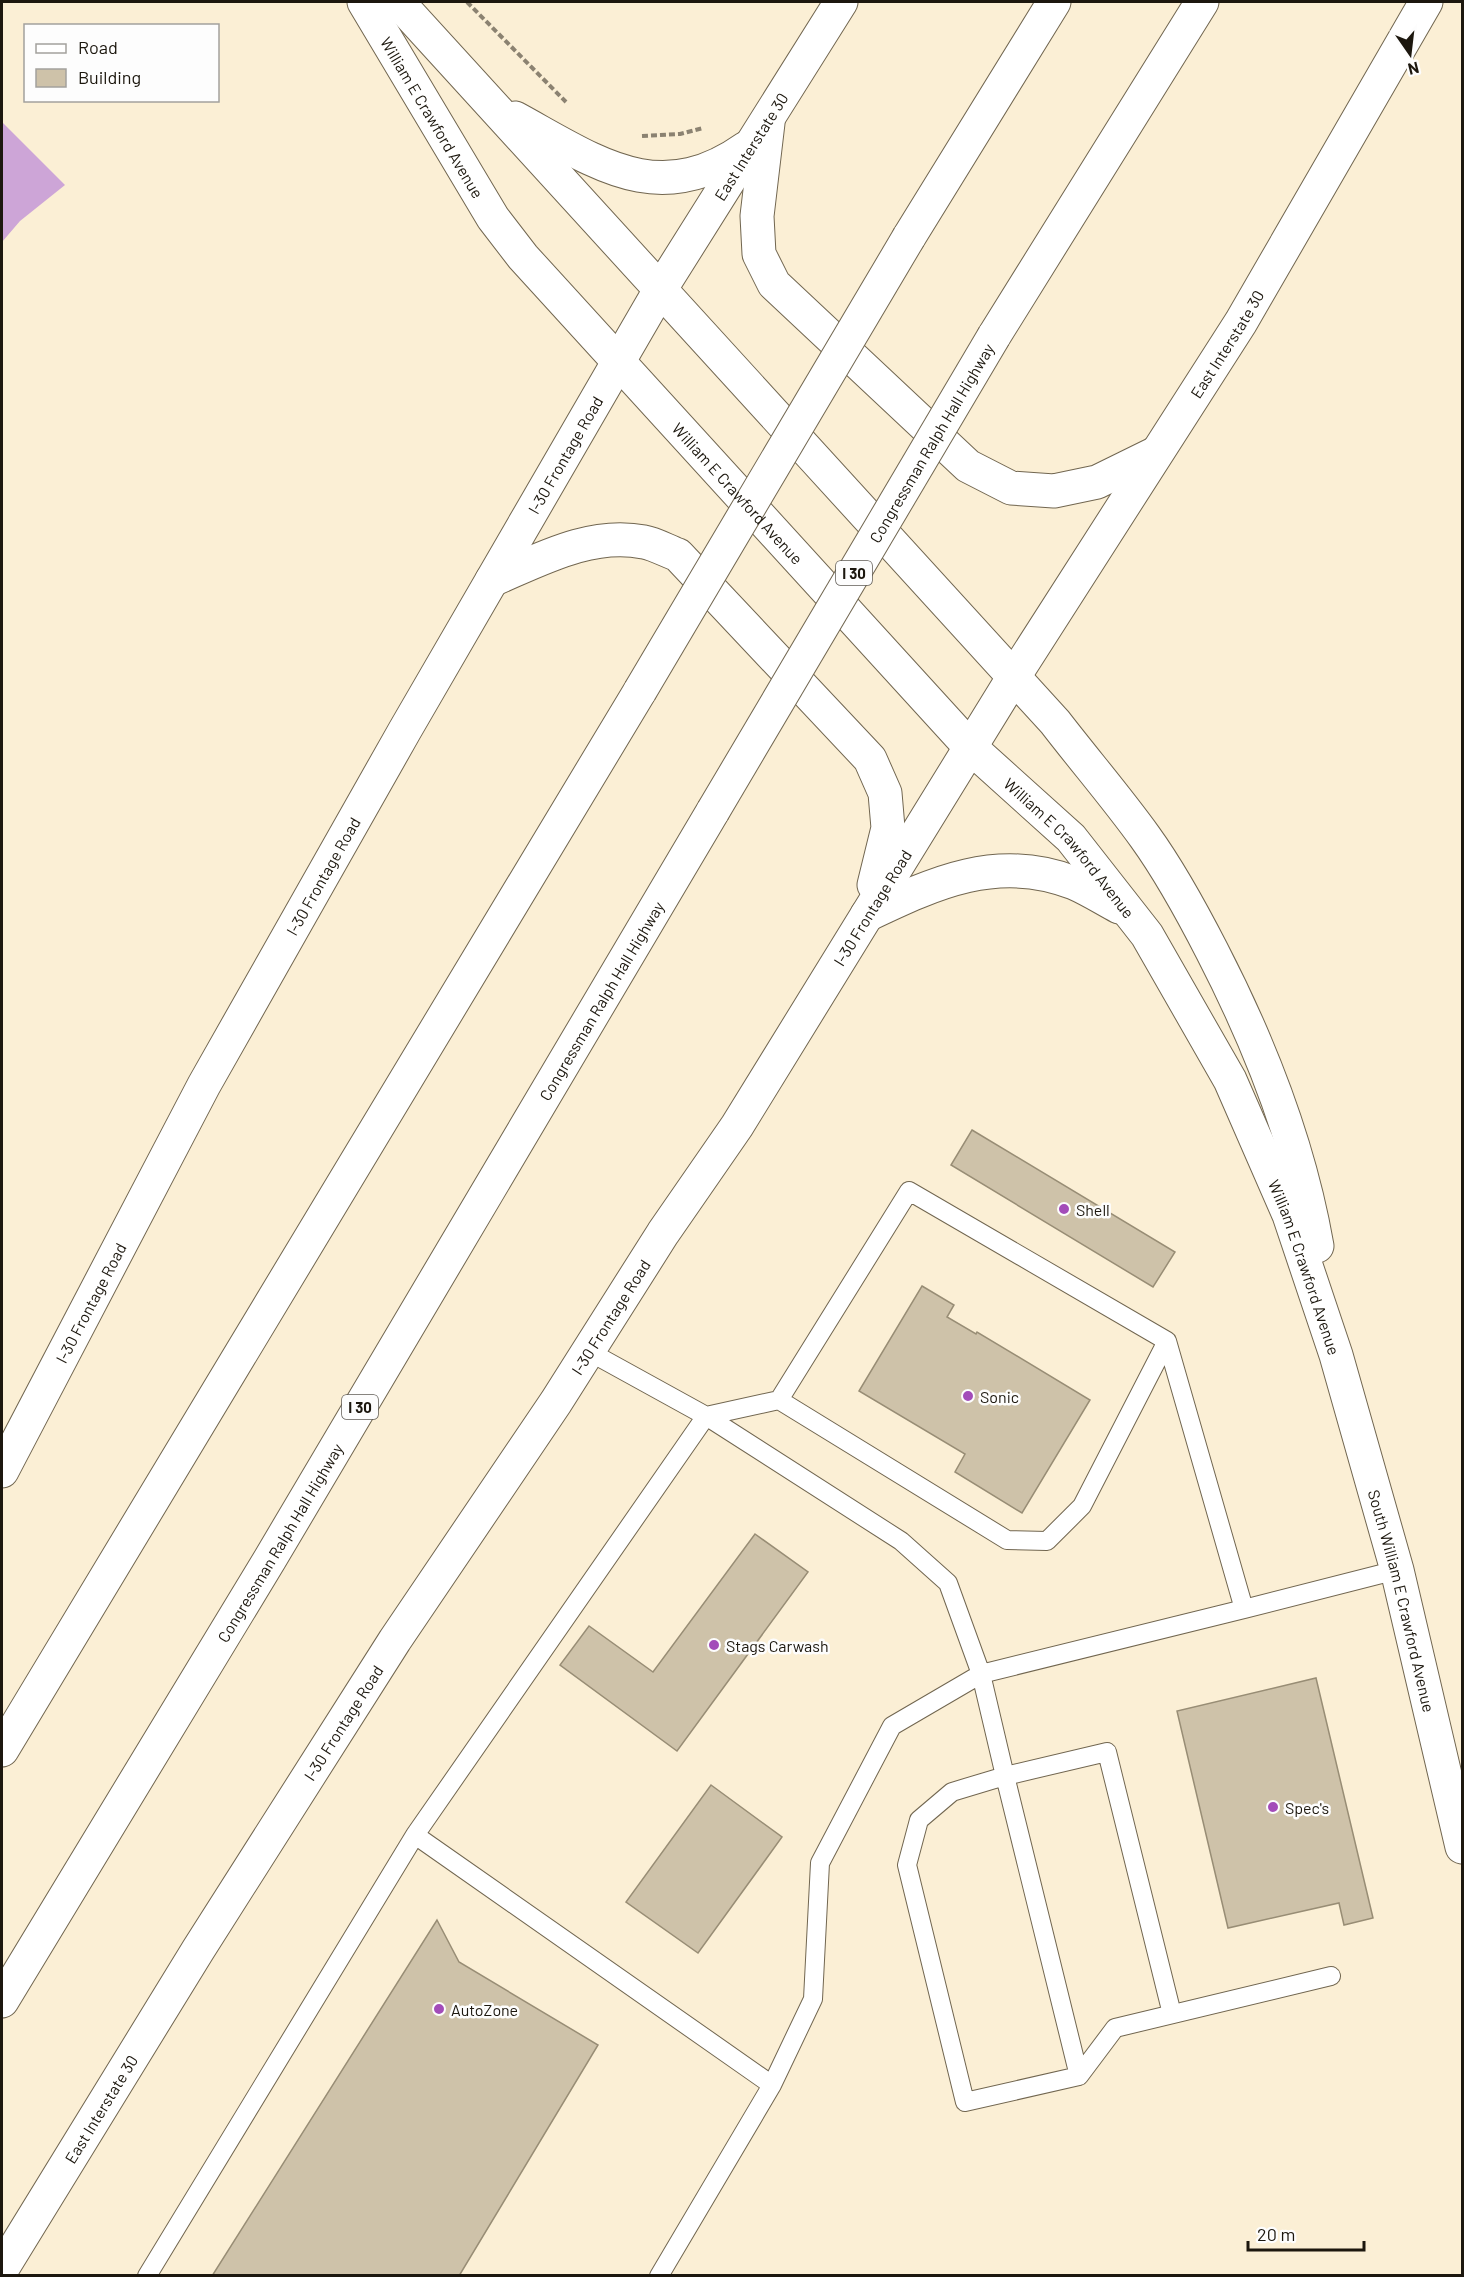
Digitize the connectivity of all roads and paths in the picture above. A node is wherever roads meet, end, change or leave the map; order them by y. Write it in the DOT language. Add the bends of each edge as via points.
graph roads {
  1 [pos="364,2"];
  2 [pos="398,2"];
  3 [pos="466,2"];
  4 [pos="841,2"];
  5 [pos="1054,2"];
  6 [pos="1202,2"];
  7 [pos="1426,2"];
  8 [pos="492,105"];
  9 [pos="570,106"];
  10 [pos="769,116"];
  11 [pos="709,127"];
  12 [pos="636,136"];
  13 [pos="750,146"];
  14 [pos="660,290"];
  15 [pos="619,361"];
  16 [pos="1158,452"];
  17 [pos="492,580"];
  18 [pos="1013,678"];
  19 [pos="970,747"];
  20 [pos="1130,914"];
  21 [pos="867,915"];
  22 [pos="1167,1341"];
  23 [pos="588,1351"];
  24 [pos="1336,1354"];
  25 [pos="779,1400"];
  26 [pos="706,1416"];
  27 [pos="2,1471"];
  28 [pos="1397,1570"];
  29 [pos="1244,1609"];
  30 [pos="981,1674"];
  31 [pos="2,1750"];
  32 [pos="1005,1776"];
  33 [pos="416,1835"];
  34 [pos="1462,1847"];
  35 [pos="198,1950"];
  36 [pos="1331,1976"];
  37 [pos="2,2001"];
  38 [pos="1172,2014"];
  39 [pos="1079,2076"];
  40 [pos="772,2085"];
  41 [pos="2,2269"];
  42 [pos="147,2276"];
  43 [pos="659,2276"];
  1 -- 15 [label="main road, William E Crawford Avenue" via="493,218 523,257"];
  2 -- 8 [label="main road, William E Crawford Avenue"];
  3 -- 9 [label="path"];
  4 -- 10 [label="main road, East Interstate 30"];
  5 -- 31 [label="main road, bridge" via="909,237"];
  6 -- 37 [label="main road, Congressman Ralph Hall Highway / I 30, bridge" via="994,336 270,1559"];
  7 -- 16 [label="main road, East Interstate 30" via="1241,322"];
  8 -- 13 [label="main road" via="595,162 638,176 661,178 707,170"];
  8 -- 14 [label="main road, William E Crawford Avenue"];
  10 -- 13 [label="main road, East Interstate 30"];
  10 -- 16 [label="main road" via="757,216 759,254 774,284 968,466 1011,488 1054,491 1096,482"];
  11 -- 12 [label="path" via="680,134"];
  13 -- 14 [label="main road, East Interstate 30"];
  14 -- 15 [label="main road, I-30 Frontage Road"];
  14 -- 18 [label="main road, William E Crawford Avenue"];
  15 -- 17 [label="main road, I-30 Frontage Road"];
  15 -- 19 [label="main road, William E Crawford Avenue"];
  16 -- 18 [label="main road, East Interstate 30"];
  17 -- 21 [label="main road" via="560,551 607,539 644,542 678,555 870,759 885,793 888,828"];
  17 -- 27 [label="main road, I-30 Frontage Road" via="204,1085"];
  18 -- 19 [label="main road, I-30 Frontage Road"];
  18 -- 24 [label="main road, William E Crawford Avenue" via="1055,722 1146,838 1194,916 1236,998 1277,1093 1311,1211"];
  19 -- 20 [label="main road, William E Crawford Avenue" via="1071,838"];
  19 -- 21 [label="main road, I-30 Frontage Road"];
  20 -- 21 [label="main road" via="1074,883 1009,871 949,879"];
  20 -- 24 [label="main road, William E Crawford Avenue" via="1147,935 1230,1080 1289,1215"];
  21 -- 23 [label="main road, I-30 Frontage Road" via="737,1126"];
  22 -- 25 [label="lane" via="1082,1506 1047,1541 1007,1540"];
  22 -- 25 [label="lane" via="909,1191"];
  22 -- 29 [label="lane"];
  23 -- 26 [label="lane"];
  23 -- 35 [label="main road, I-30 Frontage Road" via="395,1640"];
  24 -- 28 [label="main road, South William E Crawford Avenue"];
  25 -- 26 [label="lane"];
  26 -- 30 [label="lane" via="901,1541 948,1583"];
  26 -- 33 [label="lane"];
  28 -- 29 [label="lane"];
  28 -- 34 [label="main road, South William E Crawford Avenue"];
  29 -- 30 [label="lane"];
  30 -- 32 [label="lane"];
  30 -- 40 [label="lane" via="892,1726 820,1863 813,1999"];
  32 -- 38 [label="lane" via="1107,1752"];
  32 -- 39 [label="lane"];
  32 -- 39 [label="lane" via="952,1792 919,1820 907,1865 962,2091 965,2102"];
  33 -- 40 [label="lane"];
  33 -- 42 [label="lane"];
  35 -- 41 [label="main road, East Interstate 30"];
  36 -- 38 [label="lane"];
  38 -- 39 [label="lane" via="1114,2028"];
  40 -- 43 [label="lane"];
}
